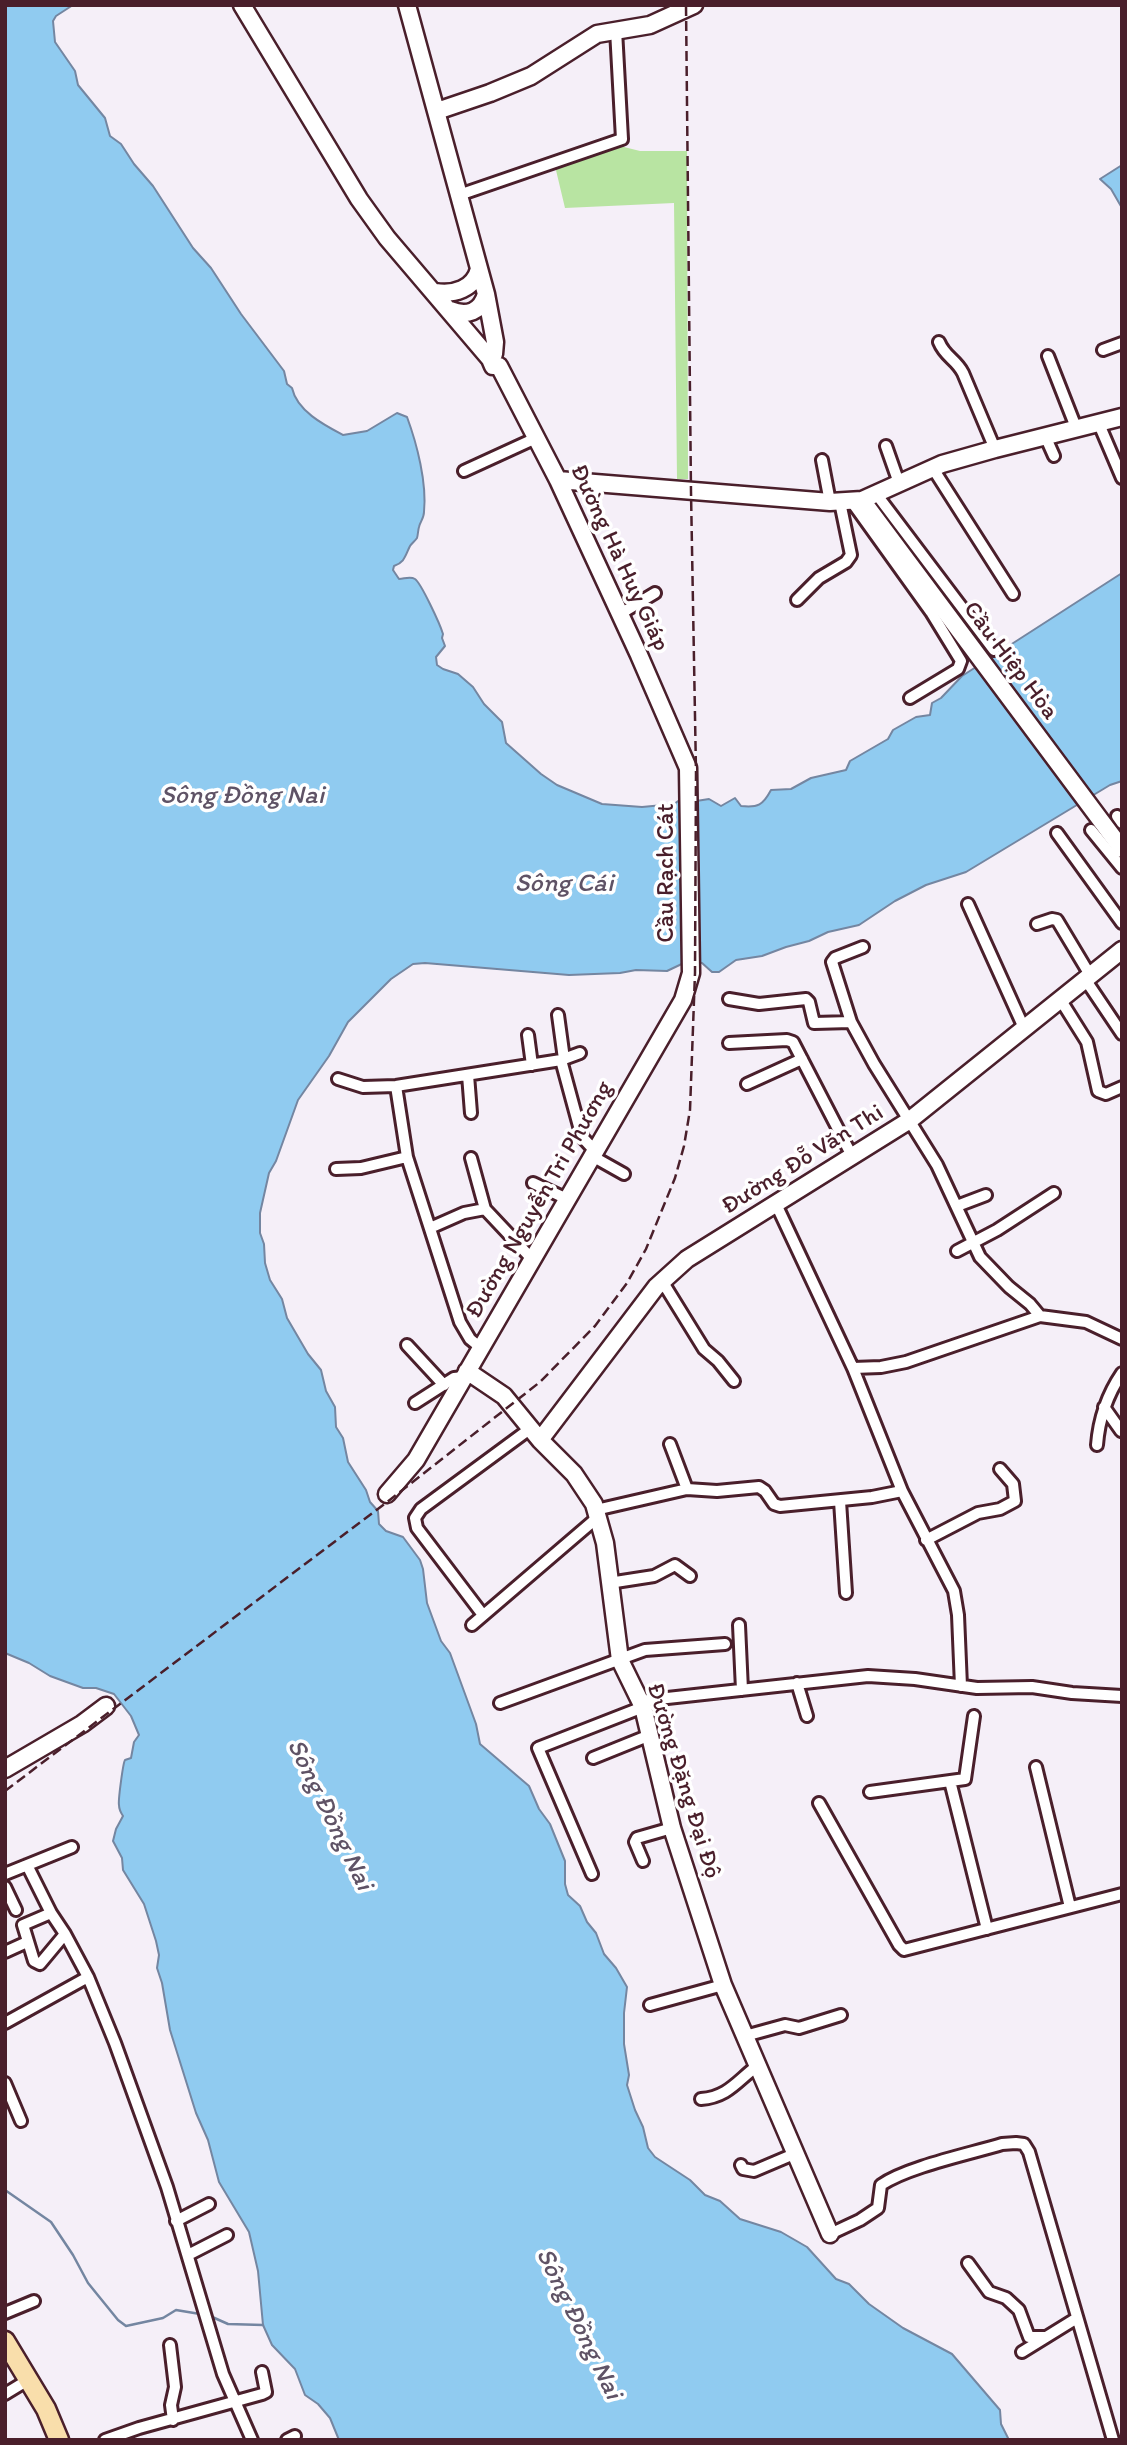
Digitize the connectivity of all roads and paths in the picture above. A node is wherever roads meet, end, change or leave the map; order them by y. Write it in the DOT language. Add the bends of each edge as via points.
graph roads {
  1 [pos="242,5"];
  2 [pos="407,5"];
  3 [pos="685,8"];
  4 [pos="616,30"];
  5 [pos="437,111"];
  6 [pos="459,195"];
  7 [pos="479,269"];
  8 [pos="435,292"];
  9 [pos="486,294"];
  10 [pos="450,310"];
  11 [pos="939,342"];
  12 [pos="1122,342"];
  13 [pos="1103,350"];
  14 [pos="1048,356"];
  15 [pos="494,360"];
  16 [pos="1122,417"];
  17 [pos="1098,424"];
  18 [pos="1077,430"];
  19 [pos="536,438"];
  20 [pos="1046,438"];
  21 [pos="886,446"];
  22 [pos="995,449"];
  23 [pos="1054,456"];
  24 [pos="822,460"];
  25 [pos="933,467"];
  26 [pos="464,471"];
  27 [pos="1122,478"];
  28 [pos="558,480"];
  29 [pos="899,483"];
  30 [pos="852,500"];
  31 [pos="655,593"];
  32 [pos="1013,594"];
  33 [pos="797,600"];
  34 [pos="620,614"];
  35 [pos="994,650"];
  36 [pos="910,698"];
  37 [pos="689,772"];
  38 [pos="1091,830"];
  39 [pos="1057,833"];
  40 [pos="1122,849"];
  41 [pos="1122,868"];
  42 [pos="968,904"];
  43 [pos="1122,923"];
  44 [pos="1037,924"];
  45 [pos="863,947"];
  46 [pos="1122,950"];
  47 [pos="691,973"];
  48 [pos="1088,977"];
  49 [pos="729,999"];
  50 [pos="1060,999"];
  51 [pos="558,1015"];
  52 [pos="851,1022"];
  53 [pos="1024,1028"];
  54 [pos="1122,1034"];
  55 [pos="528,1035"];
  56 [pos="729,1044"];
  57 [pos="580,1054"];
  58 [pos="562,1059"];
  59 [pos="802,1059"];
  60 [pos="532,1065"];
  61 [pos="468,1075"];
  62 [pos="338,1079"];
  63 [pos="747,1084"];
  64 [pos="396,1087"];
  65 [pos="1122,1087"];
  66 [pos="471,1113"];
  67 [pos="910,1120"];
  68 [pos="593,1154"];
  69 [pos="852,1156"];
  70 [pos="407,1157"];
  71 [pos="471,1158"];
  72 [pos="337,1169"];
  73 [pos="624,1174"];
  74 [pos="533,1183"];
  75 [pos="1054,1193"];
  76 [pos="986,1195"];
  77 [pos="567,1199"];
  78 [pos="776,1204"];
  79 [pos="957,1206"];
  80 [pos="485,1209"];
  81 [pos="430,1228"];
  82 [pos="974,1244"];
  83 [pos="957,1251"];
  84 [pos="532,1259"];
  85 [pos="662,1281"];
  86 [pos="1040,1316"];
  87 [pos="1122,1339"];
  88 [pos="407,1345"];
  89 [pos="481,1348"];
  90 [pos="853,1368"];
  91 [pos="1122,1373"];
  92 [pos="465,1374"];
  93 [pos="734,1381"];
  94 [pos="444,1385"];
  95 [pos="415,1403"];
  96 [pos="1104,1408"];
  97 [pos="1121,1432"];
  98 [pos="535,1434"];
  99 [pos="670,1444"];
  100 [pos="1097,1445"];
  101 [pos="1000,1469"];
  102 [pos="687,1489"];
  103 [pos="385,1492"];
  104 [pos="902,1492"];
  105 [pos="840,1501"];
  106 [pos="599,1513"];
  107 [pos="926,1540"];
  108 [pos="690,1576"];
  109 [pos="609,1583"];
  110 [pos="846,1593"];
  111 [pos="483,1615"];
  112 [pos="472,1625"];
  113 [pos="739,1625"];
  114 [pos="725,1644"];
  115 [pos="620,1660"];
  116 [pos="797,1683"];
  117 [pos="961,1686"];
  118 [pos="742,1690"];
  119 [pos="1122,1696"];
  120 [pos="104,1703"];
  121 [pos="500,1703"];
  122 [pos="641,1704"];
  123 [pos="807,1716"];
  124 [pos="974,1716"];
  125 [pos="650,1735"];
  126 [pos="593,1758"];
  127 [pos="1036,1767"];
  128 [pos="5,1769"];
  129 [pos="950,1781"];
  130 [pos="870,1793"];
  131 [pos="818,1803"];
  132 [pos="672,1828"];
  133 [pos="72,1847"];
  134 [pos="643,1861"];
  135 [pos="27,1865"];
  136 [pos="5,1874"];
  137 [pos="592,1874"];
  138 [pos="5,1886"];
  139 [pos="1122,1894"];
  140 [pos="1070,1907"];
  141 [pos="16,1910"];
  142 [pos="51,1913"];
  143 [pos="986,1929"];
  144 [pos="65,1934"];
  145 [pos="27,1942"];
  146 [pos="5,1952"];
  147 [pos="88,1977"];
  148 [pos="723,1985"];
  149 [pos="650,2005"];
  150 [pos="841,2015"];
  151 [pos="5,2023"];
  152 [pos="745,2036"];
  153 [pos="757,2066"];
  154 [pos="5,2083"];
  155 [pos="701,2099"];
  156 [pos="21,2121"];
  157 [pos="794,2154"];
  158 [pos="741,2165"];
  159 [pos="209,2204"];
  160 [pos="176,2221"];
  161 [pos="830,2234"];
  162 [pos="227,2235"];
  163 [pos="188,2255"];
  164 [pos="968,2263"];
  165 [pos="34,2301"];
  166 [pos="5,2314"];
  167 [pos="1077,2318"];
  168 [pos="1046,2337"];
  169 [pos="5,2341"];
  170 [pos="170,2345"];
  171 [pos="1022,2352"];
  172 [pos="262,2372"];
  173 [pos="28,2380"];
  174 [pos="5,2394"];
  175 [pos="234,2403"];
  176 [pos="173,2420"];
  177 [pos="59,2440"];
  178 [pos="105,2440"];
  179 [pos="252,2440"];
  180 [pos="1113,2440"];
  1 -- 8 [label="main road" via="359,199"];
  2 -- 5 [label="main road, Đường Hà Huy Giáp"];
  3 -- 4 [label="main road" via="650,25"];
  4 -- 5 [label="main road" via="593,36 531,76"];
  4 -- 6 [label="street" via="622,139"];
  5 -- 6 [label="main road, Đường Hà Huy Giáp"];
  6 -- 7 [label="main road, Đường Hà Huy Giáp"];
  7 -- 8 [label="main road" via="475,280 463,289"];
  7 -- 9 [label="main road, Đường Hà Huy Giáp"];
  8 -- 10 [label="main road"];
  9 -- 10 [label="main road" via="478,309 470,313"];
  9 -- 15 [label="main road, Đường Hà Huy Giáp"];
  10 -- 15 [label="main road"];
  11 -- 22 [label="street" via="943,352 958,363"];
  12 -- 13 [label="street"];
  14 -- 18 [label="street"];
  15 -- 19 [label="main road, Đường Hà Huy Giáp"];
  16 -- 17 [label="main road"];
  17 -- 18 [label="main road"];
  17 -- 27 [label="street"];
  18 -- 20 [label="main road"];
  19 -- 26 [label="street"];
  19 -- 28 [label="main road, Đường Hà Huy Giáp"];
  20 -- 22 [label="main road"];
  20 -- 23 [label="street"];
  21 -- 29 [label="street"];
  22 -- 25 [label="main road"];
  24 -- 30 [label="street"];
  25 -- 29 [label="main road"];
  25 -- 32 [label="street"];
  28 -- 30 [label="main road"];
  28 -- 34 [label="main road, Đường Hà Huy Giáp"];
  29 -- 30 [label="main road"];
  30 -- 33 [label="street" via="851,555"];
  30 -- 35 [label="street"];
  30 -- 36 [label="street" via="961,659 958,669"];
  30 -- 40 [label="main road, Cầu Hiệp Hòa" via="878,522"];
  31 -- 34 [label="street"];
  34 -- 37 [label="main road, Đường Hà Huy Giáp"];
  37 -- 47 [label="main road, Cầu Rạch Cát"];
  38 -- 41 [label="street"];
  39 -- 43 [label="street"];
  42 -- 53 [label="street"];
  44 -- 48 [label="street" via="1057,919"];
  45 -- 52 [label="street" via="832,962"];
  46 -- 48 [label="main road, Đường Đỗ Văn Thi"];
  47 -- 68 [label="main road, Đường Nguyễn Tri Phương" via="683,1000"];
  48 -- 50 [label="main road, Đường Đỗ Văn Thi"];
  48 -- 54 [label="street"];
  49 -- 52 [label="street" via="759,1004 806,999 814,1023"];
  50 -- 53 [label="main road, Đường Đỗ Văn Thi"];
  50 -- 65 [label="street" via="1087,1042 1098,1091 1106,1094"];
  51 -- 58 [label="street"];
  52 -- 67 [label="street"];
  53 -- 67 [label="main road, Đường Đỗ Văn Thi"];
  55 -- 60 [label="street"];
  56 -- 59 [label="street" via="790,1040"];
  57 -- 58 [label="street"];
  58 -- 60 [label="street"];
  58 -- 68 [label="street" via="580,1130"];
  59 -- 63 [label="street"];
  59 -- 69 [label="street"];
  60 -- 61 [label="street"];
  61 -- 64 [label="street"];
  61 -- 66 [label="street"];
  62 -- 64 [label="street" via="363,1087"];
  64 -- 70 [label="street"];
  67 -- 69 [label="main road, Đường Đỗ Văn Thi"];
  67 -- 79 [label="street"];
  68 -- 73 [label="street"];
  68 -- 77 [label="main road, Đường Nguyễn Tri Phương"];
  69 -- 78 [label="main road, Đường Đỗ Văn Thi"];
  70 -- 72 [label="street"];
  70 -- 81 [label="street"];
  71 -- 80 [label="street"];
  74 -- 77 [label="street"];
  75 -- 82 [label="street"];
  76 -- 79 [label="street"];
  77 -- 84 [label="main road, Đường Nguyễn Tri Phương"];
  78 -- 85 [label="main road, Đường Đỗ Văn Thi" via="687,1259"];
  78 -- 90 [label="street"];
  79 -- 82 [label="street"];
  80 -- 81 [label="street"];
  80 -- 84 [label="street"];
  81 -- 89 [label="street" via="460,1322"];
  82 -- 83 [label="street"];
  82 -- 86 [label="street" via="980,1258"];
  84 -- 89 [label="main road, Đường Nguyễn Tri Phương"];
  85 -- 93 [label="street" via="704,1349"];
  85 -- 98 [label="main road, Đường Đỗ Văn Thi"];
  86 -- 87 [label="street" via="1086,1322"];
  86 -- 90 [label="street" via="906,1362"];
  88 -- 94 [label="street"];
  89 -- 92 [label="main road, Đường Nguyễn Tri Phương"];
  90 -- 104 [label="street"];
  91 -- 96 [label="street"];
  92 -- 94 [label="street"];
  92 -- 98 [label="main road, Đường Đặng Đại Độ" via="505,1396"];
  92 -- 103 [label="main road, Đường Nguyễn Tri Phương" via="405,1475"];
  94 -- 95 [label="street"];
  96 -- 97 [label="street"];
  96 -- 100 [label="street"];
  98 -- 106 [label="main road, Đường Đặng Đại Độ" via="567,1465"];
  98 -- 111 [label="street" via="421,1509 415,1518"];
  99 -- 102 [label="street"];
  101 -- 107 [label="street" via="1013,1484 1015,1501 978,1513"];
  102 -- 105 [label="street" via="759,1487 777,1506"];
  102 -- 106 [label="street"];
  104 -- 105 [label="street"];
  104 -- 107 [label="street"];
  105 -- 110 [label="street"];
  106 -- 109 [label="main road, Đường Đặng Đại Độ"];
  106 -- 111 [label="street"];
  107 -- 117 [label="street" via="954,1591"];
  108 -- 109 [label="street" via="675,1565 654,1576"];
  109 -- 115 [label="main road, Đường Đặng Đại Độ"];
  111 -- 112 [label="street"];
  113 -- 118 [label="street"];
  114 -- 115 [label="street" via="645,1650"];
  115 -- 121 [label="street"];
  115 -- 122 [label="main road, Đường Đặng Đại Độ"];
  116 -- 117 [label="street" via="868,1676"];
  116 -- 118 [label="street"];
  116 -- 123 [label="street"];
  117 -- 119 [label="street"];
  118 -- 122 [label="street"];
  120 -- 128 [label="main road"];
  122 -- 125 [label="main road, Đường Đặng Đại Độ"];
  122 -- 137 [label="street" via="538,1748"];
  124 -- 129 [label="street" via="965,1779"];
  125 -- 126 [label="street"];
  125 -- 132 [label="main road, Đường Đặng Đại Độ"];
  127 -- 140 [label="street"];
  129 -- 130 [label="street"];
  129 -- 143 [label="street"];
  131 -- 143 [label="street" via="904,1950"];
  132 -- 134 [label="street" via="637,1839"];
  132 -- 148 [label="main road, Đường Đặng Đại Độ"];
  133 -- 135 [label="street"];
  135 -- 136 [label="street"];
  135 -- 142 [label="street"];
  138 -- 141 [label="street"];
  139 -- 140 [label="street"];
  140 -- 143 [label="street"];
  142 -- 144 [label="street"];
  142 -- 145 [label="street" via="24,1923"];
  144 -- 145 [label="street" via="40,1964 34,1961"];
  144 -- 147 [label="street"];
  145 -- 146 [label="street"];
  147 -- 151 [label="street"];
  147 -- 160 [label="street"];
  148 -- 149 [label="street"];
  148 -- 152 [label="main road, Đường Đặng Đại Độ"];
  150 -- 152 [label="street" via="799,2028 785,2025"];
  152 -- 153 [label="main road, Đường Đặng Đại Độ"];
  153 -- 155 [label="street" via="726,2094"];
  153 -- 157 [label="main road, Đường Đặng Đại Độ"];
  154 -- 156 [label="street"];
  157 -- 158 [label="street" via="754,2171"];
  157 -- 161 [label="main road, Đường Đặng Đại Độ"];
  159 -- 160 [label="street"];
  160 -- 163 [label="street"];
  161 -- 167 [label="street" via="878,2208 881,2185 888,2181 1002,2144 1024,2144"];
  162 -- 163 [label="street"];
  163 -- 175 [label="street"];
  164 -- 168 [label="street" via="989,2292 1006,2298 1019,2310 1029,2337"];
  165 -- 166 [label="street"];
  167 -- 168 [label="street"];
  167 -- 180 [label="street"];
  168 -- 171 [label="street"];
  169 -- 173 [label="main road"];
  170 -- 176 [label="street"];
  172 -- 175 [label="street" via="266,2392"];
  173 -- 174 [label="street"];
  173 -- 177 [label="main road"];
  175 -- 176 [label="street"];
  175 -- 179 [label="street"];
  176 -- 178 [label="street"];
}
